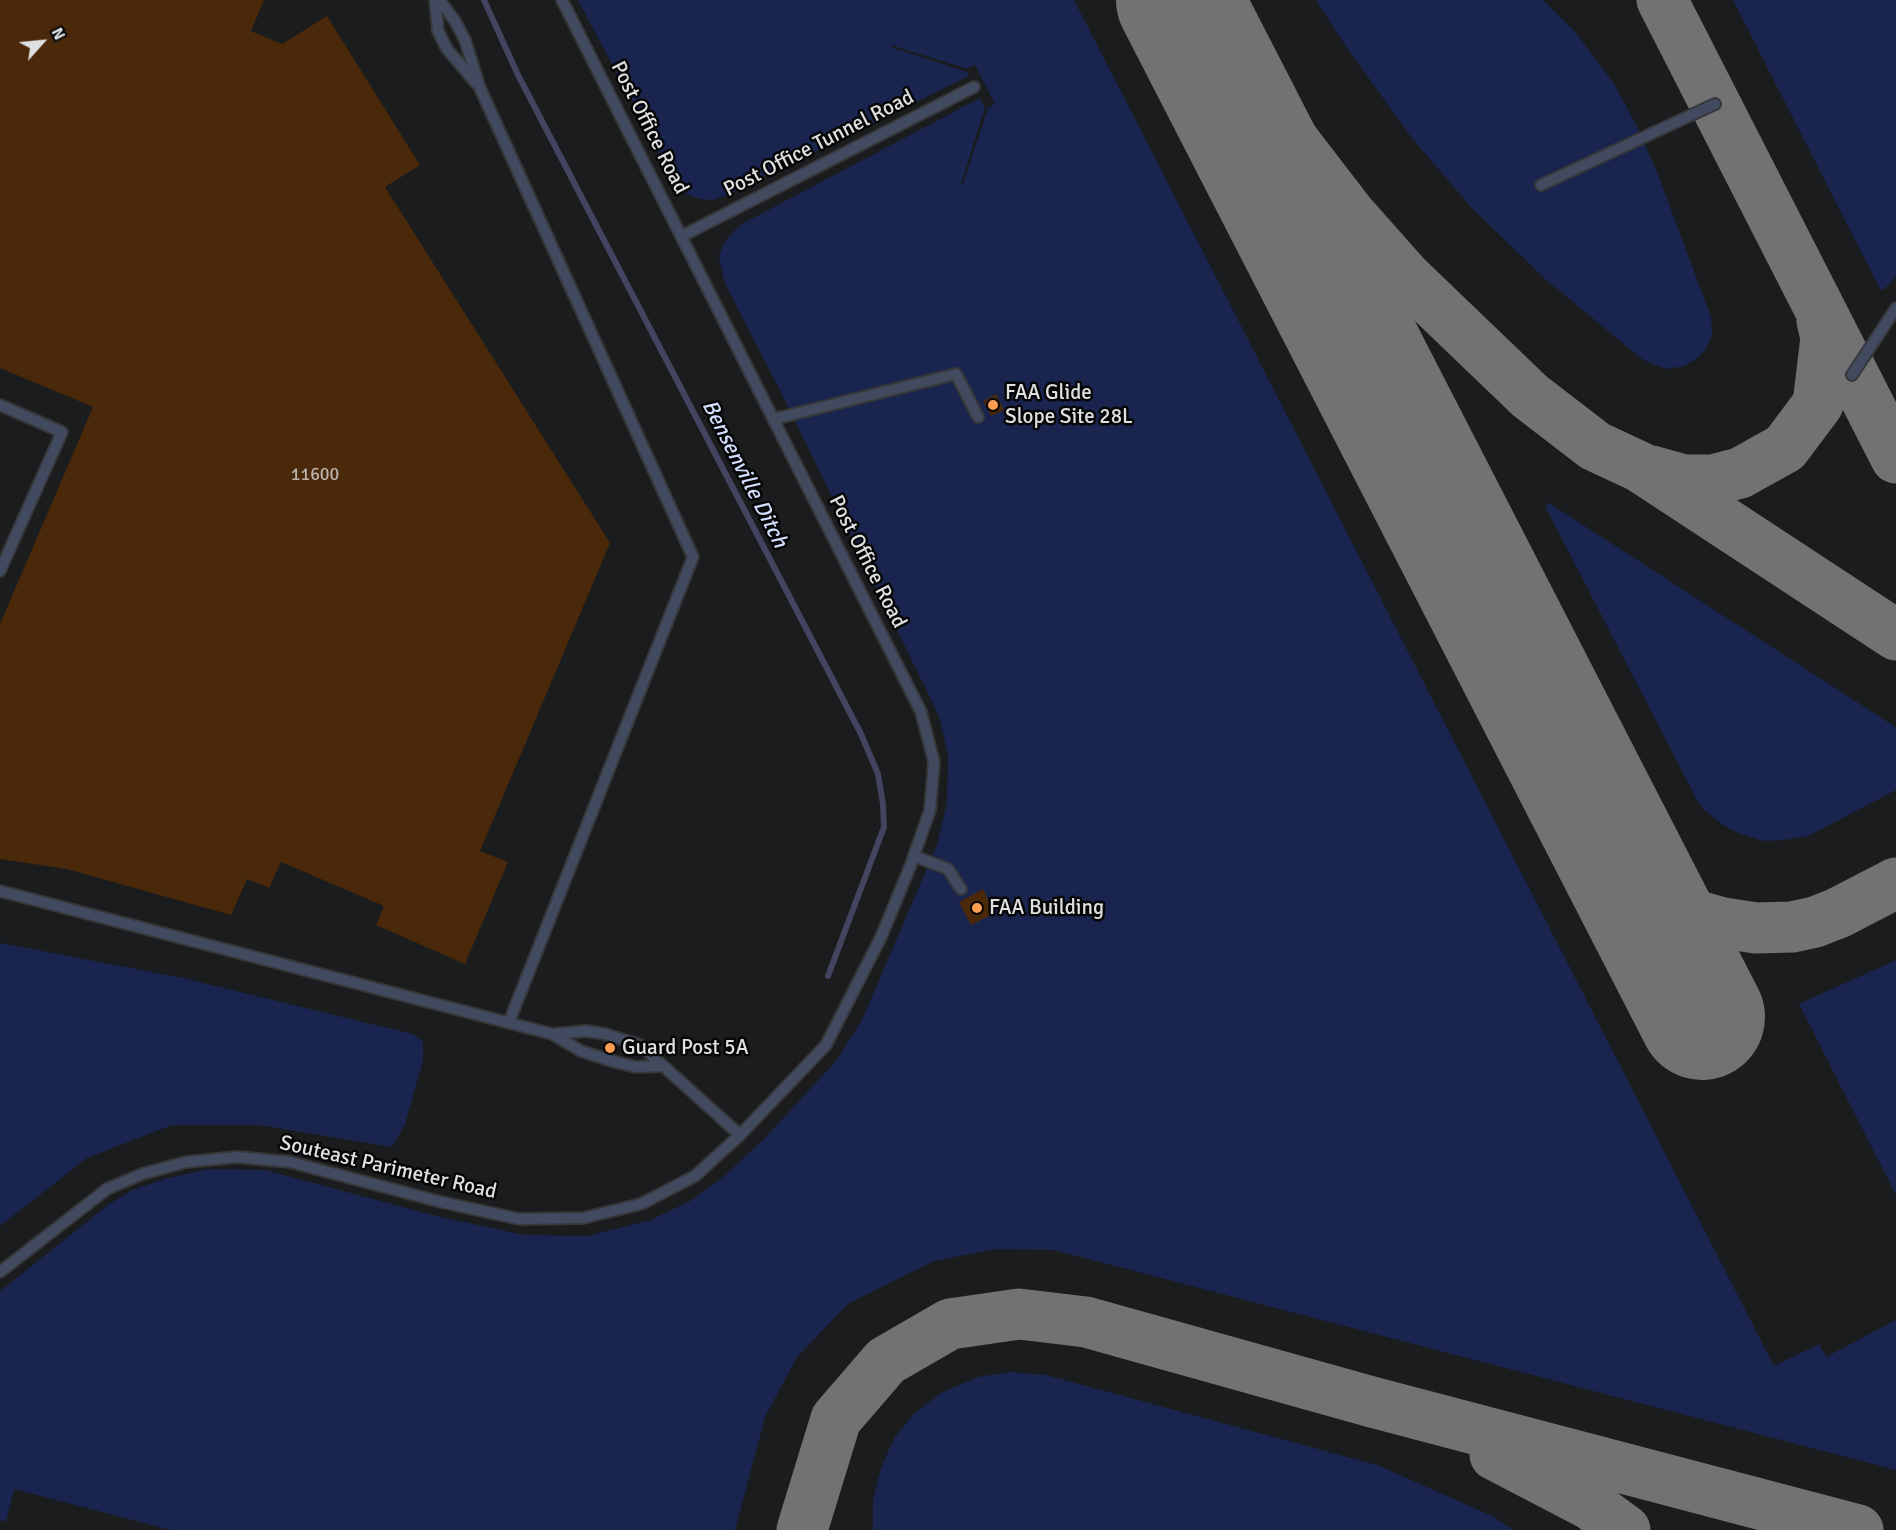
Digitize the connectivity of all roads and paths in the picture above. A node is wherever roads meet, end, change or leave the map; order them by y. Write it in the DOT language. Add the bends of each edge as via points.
graph roads {
  1 [pos="437,0"];
  2 [pos="562,0"];
  3 [pos="974,87"];
  4 [pos="480,88"];
  5 [pos="1715,104"];
  6 [pos="1541,185"];
  7 [pos="682,236"];
  8 [pos="1896,308"];
  9 [pos="1852,375"];
  10 [pos="0,405"];
  11 [pos="978,417"];
  12 [pos="774,420"];
  13 [pos="0,571"];
  14 [pos="914,856"];
  15 [pos="960,889"];
  16 [pos="0,891"];
  17 [pos="509,1022"];
  18 [pos="552,1034"];
  19 [pos="662,1066"];
  20 [pos="740,1134"];
  21 [pos="0,1272"];
  1 -- 4 [label="lane" via="465,40"];
  1 -- 4 [label="lane" via="438,31"];
  2 -- 7 [label="lane, Post Office Road"];
  3 -- 7 [label="lane, Post Office Tunnel Road"];
  4 -- 17 [label="lane" via="693,557"];
  5 -- 6 [label="lane"];
  7 -- 12 [label="lane, Post Office Road"];
  8 -- 9 [label="lane"];
  10 -- 13 [label="lane" via="62,432"];
  11 -- 12 [label="lane" via="956,374"];
  12 -- 14 [label="lane, Post Office Road" via="921,712 934,762 930,810"];
  14 -- 15 [label="lane" via="948,869"];
  14 -- 20 [label="lane, Post Office Road" via="882,938 826,1046"];
  16 -- 17 [label="lane"];
  17 -- 18 [label="lane"];
  18 -- 19 [label="lane" via="581,1051 615,1062 636,1067"];
  18 -- 19 [label="lane" via="605,1034 640,1045"];
  19 -- 20 [label="lane"];
  20 -- 21 [label="lane, Souteast Parimeter Road" via="695,1176 641,1204 584,1218 519,1219 290,1162 237,1156 186,1162 107,1189"];
}
